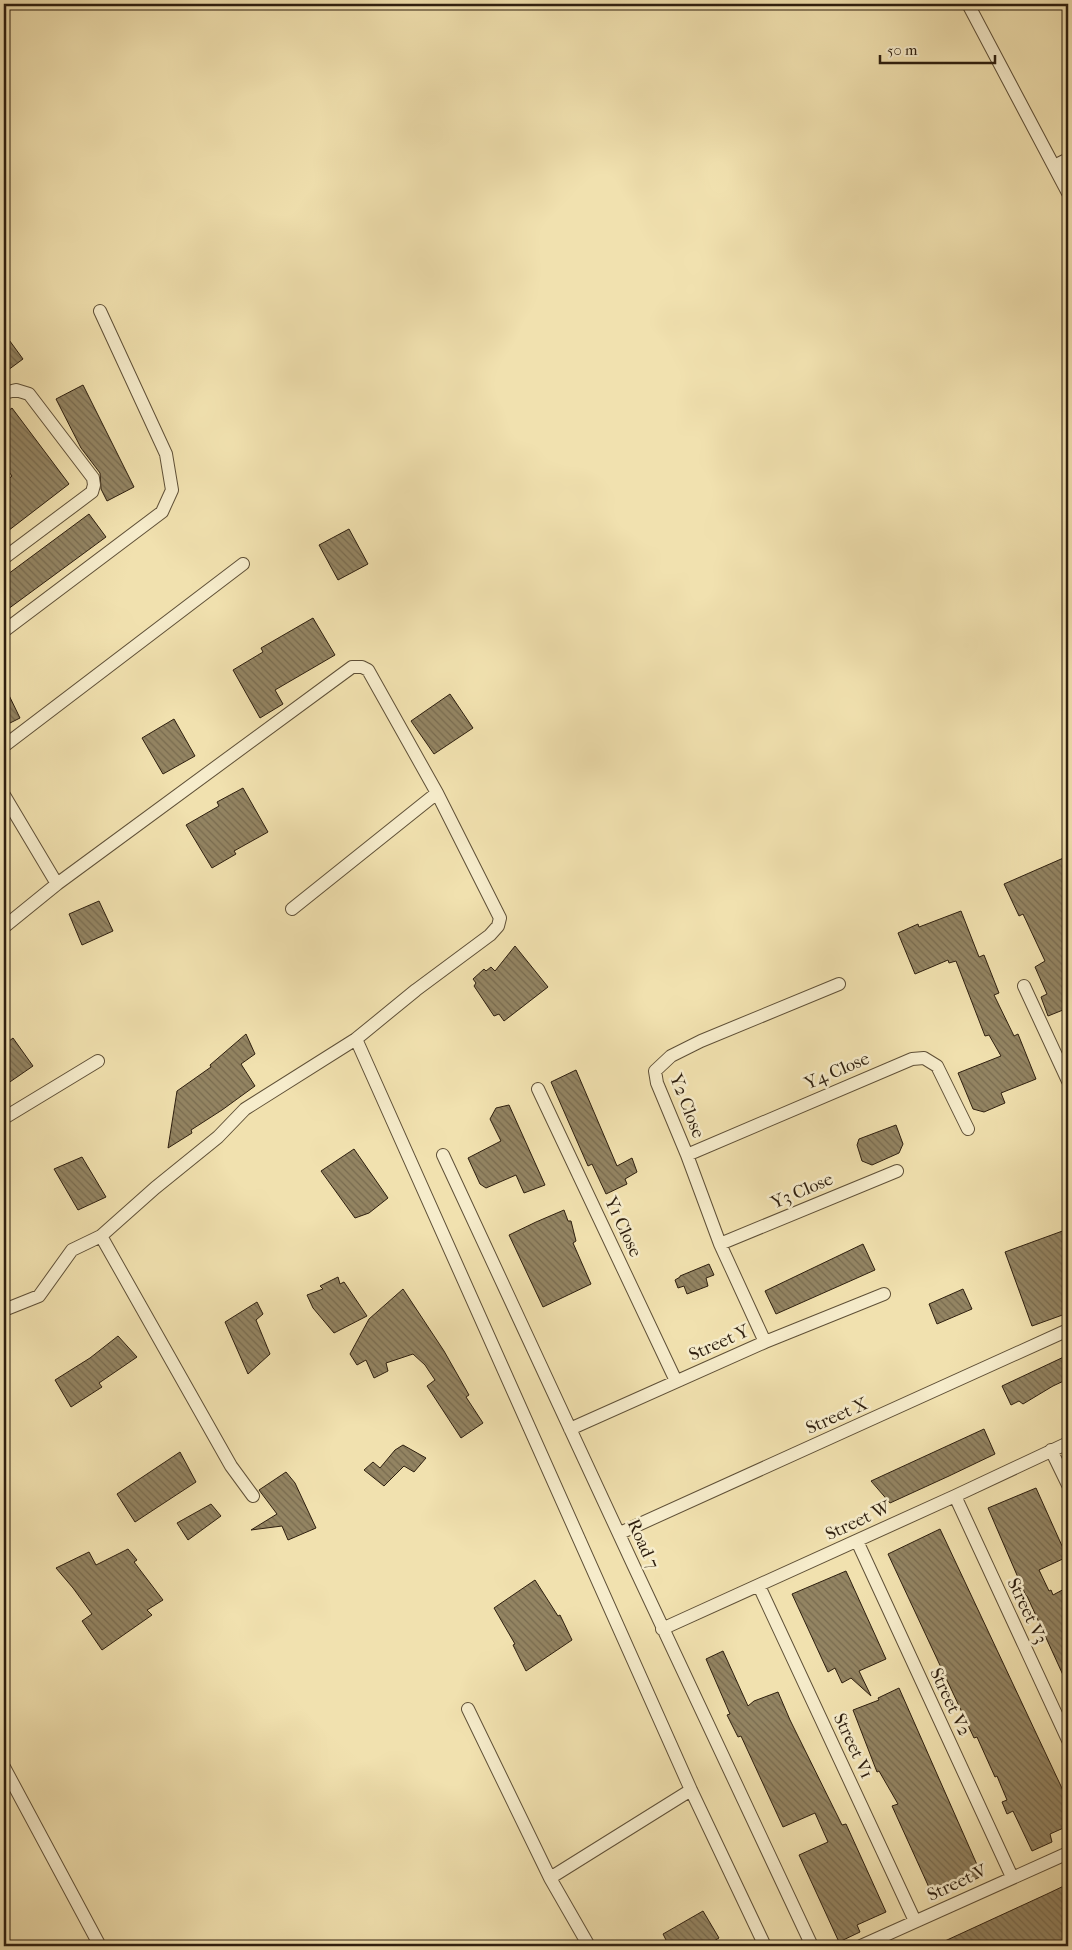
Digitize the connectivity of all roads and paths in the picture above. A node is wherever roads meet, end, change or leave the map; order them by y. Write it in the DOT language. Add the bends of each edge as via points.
graph roads {
  1 [pos="968,4"];
  2 [pos="1068,159"];
  3 [pos="1054,166"];
  4 [pos="1068,193"];
  5 [pos="100,311"];
  6 [pos="4,393"];
  7 [pos="4,558"];
  8 [pos="243,564"];
  9 [pos="4,631"];
  10 [pos="4,746"];
  11 [pos="436,793"];
  12 [pos="4,795"];
  13 [pos="57,884"];
  14 [pos="292,909"];
  15 [pos="4,928"];
  16 [pos="839,984"];
  17 [pos="1024,986"];
  18 [pos="356,1039"];
  19 [pos="98,1060"];
  20 [pos="1068,1081"];
  21 [pos="538,1089"];
  22 [pos="4,1118"];
  23 [pos="968,1128"];
  24 [pos="444,1155"];
  25 [pos="687,1155"];
  26 [pos="897,1171"];
  27 [pos="101,1236"];
  28 [pos="720,1244"];
  29 [pos="884,1294"];
  30 [pos="4,1310"];
  31 [pos="1068,1330"];
  32 [pos="764,1342"];
  33 [pos="676,1381"];
  34 [pos="570,1430"];
  35 [pos="1068,1442"];
  36 [pos="1051,1450"];
  37 [pos="1068,1485"];
  38 [pos="253,1496"];
  39 [pos="955,1496"];
  40 [pos="620,1533"];
  41 [pos="857,1541"];
  42 [pos="759,1586"];
  43 [pos="662,1629"];
  44 [pos="468,1709"];
  45 [pos="1068,1740"];
  46 [pos="4,1767"];
  47 [pos="690,1790"];
  48 [pos="1068,1853"];
  49 [pos="1012,1877"];
  50 [pos="550,1878"];
  51 [pos="915,1922"];
  52 [pos="100,1946"];
  53 [pos="588,1946"];
  54 [pos="765,1946"];
  55 [pos="812,1946"];
  56 [pos="861,1946"];
  1 -- 3 [label="street"];
  2 -- 3 [label="street"];
  3 -- 4 [label="street"];
  5 -- 9 [label="street" via="166,454 172,490 162,512"];
  6 -- 7 [label="street" via="16,390 29,394 93,478 94,485 92,492"];
  8 -- 10 [label="street"];
  11 -- 13 [label="street" via="368,670 352,667"];
  11 -- 14 [label="street"];
  11 -- 18 [label="street" via="494,904 500,918 498,926"];
  12 -- 13 [label="street"];
  13 -- 15 [label="street"];
  16 -- 25 [label="street, Y2 Close" via="701,1041 661,1064 655,1071 656,1078"];
  17 -- 20 [label="street"];
  18 -- 27 [label="street" via="245,1109 218,1137"];
  18 -- 47 [label="street"];
  19 -- 22 [label="street"];
  21 -- 33 [label="street, Y1 Close"];
  23 -- 25 [label="street, Y4 Close" via="937,1066 924,1058 912,1059"];
  24 -- 34 [label="street, Road 7"];
  25 -- 28 [label="street, Y2 Close"];
  26 -- 28 [label="street, Y3 Close"];
  27 -- 30 [label="street" via="72,1250 39,1296"];
  27 -- 38 [label="street" via="231,1466"];
  28 -- 32 [label="street, Y2 Close"];
  29 -- 32 [label="street, Street Y"];
  31 -- 40 [label="street, Street X"];
  32 -- 33 [label="street, Street Y"];
  33 -- 34 [label="street, Street Y"];
  34 -- 40 [label="street, Road 7"];
  35 -- 36 [label="street, Street W"];
  36 -- 37 [label="street"];
  36 -- 39 [label="street, Street W"];
  39 -- 41 [label="street, Street W"];
  39 -- 45 [label="street, Street V3"];
  40 -- 43 [label="street, Road 7"];
  41 -- 42 [label="street, Street W"];
  41 -- 49 [label="street, Street V2"];
  42 -- 43 [label="street, Street W"];
  42 -- 51 [label="street, Street V1"];
  43 -- 55 [label="street, Road 7"];
  44 -- 50 [label="street"];
  46 -- 52 [label="street"];
  47 -- 50 [label="street"];
  47 -- 54 [label="street"];
  48 -- 49 [label="street, Street V"];
  49 -- 51 [label="street, Street V"];
  50 -- 53 [label="street"];
  51 -- 56 [label="street, Street V"];
}
